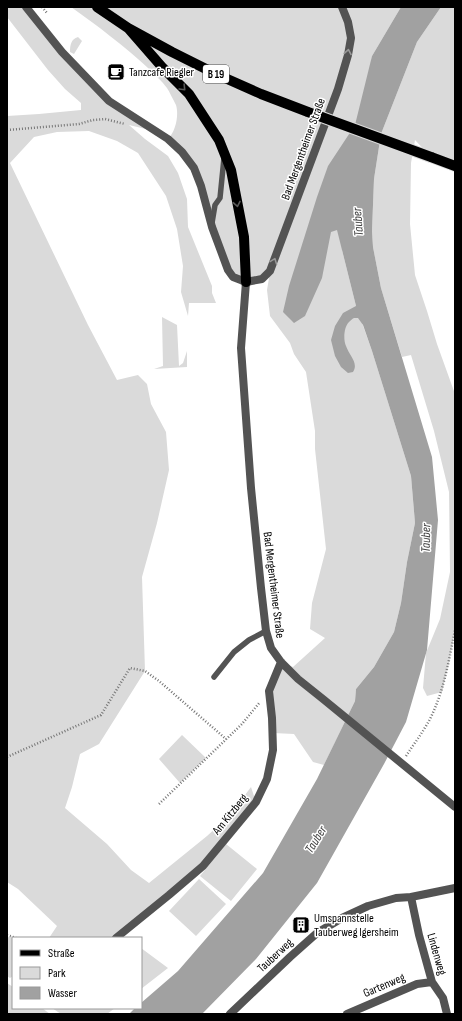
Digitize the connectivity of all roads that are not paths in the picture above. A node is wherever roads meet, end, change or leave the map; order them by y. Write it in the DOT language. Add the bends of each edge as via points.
graph roads {
  1 [pos="26,7"];
  2 [pos="97,7"];
  3 [pos="342,7"];
  4 [pos="128,28"];
  5 [pos="224,153"];
  6 [pos="455,166"];
  7 [pos="212,227"];
  8 [pos="246,282"];
  9 [pos="266,632"];
  10 [pos="280,662"];
  11 [pos="214,676"];
  12 [pos="455,807"];
  13 [pos="455,888"];
  14 [pos="411,897"];
  15 [pos="117,937"];
  16 [pos="432,982"];
  17 [pos="230,1014"];
  18 [pos="347,1014"];
  19 [pos="446,1014"];
  1 -- 7 [label="street" via="62,52 109,101 168,139 182,152 194,168"];
  2 -- 4 [label="main road, B 19"];
  8 -- 3 [label="street, Bad Mergentheimer Straße, one-way" via="262,279 270,271 338,89 351,38"];
  4 -- 5 [label="main road, one-way" via="189,94 219,140"];
  4 -- 6 [label="main road, B 19, bridge" via="216,74 261,94"];
  5 -- 7 [label="lane" via="220,198 215,205"];
  5 -- 8 [label="main road, one-way" via="244,237"];
  7 -- 8 [label="street" via="232,277"];
  8 -- 9 [label="street, Bad Mergentheimer Straße" via="241,348 251,488"];
  9 -- 10 [label="street, Bad Mergentheimer Straße" via="271,648"];
  9 -- 11 [label="lane" via="248,640"];
  10 -- 12 [label="street, Bad Mergentheimer Straße" via="298,680"];
  10 -- 15 [label="street, Am Kitzberg" via="269,691 273,750 267,779 256,802 203,866 170,896"];
  13 -- 14 [label="street, Tauberweg"];
  14 -- 16 [label="street, Lindenweg"];
  14 -- 17 [label="street, Tauberweg" via="396,898 368,906 317,933"];
  16 -- 18 [label="street, Gartenweg" via="417,984"];
  16 -- 19 [label="street, Lindenweg" via="443,998"];
}
